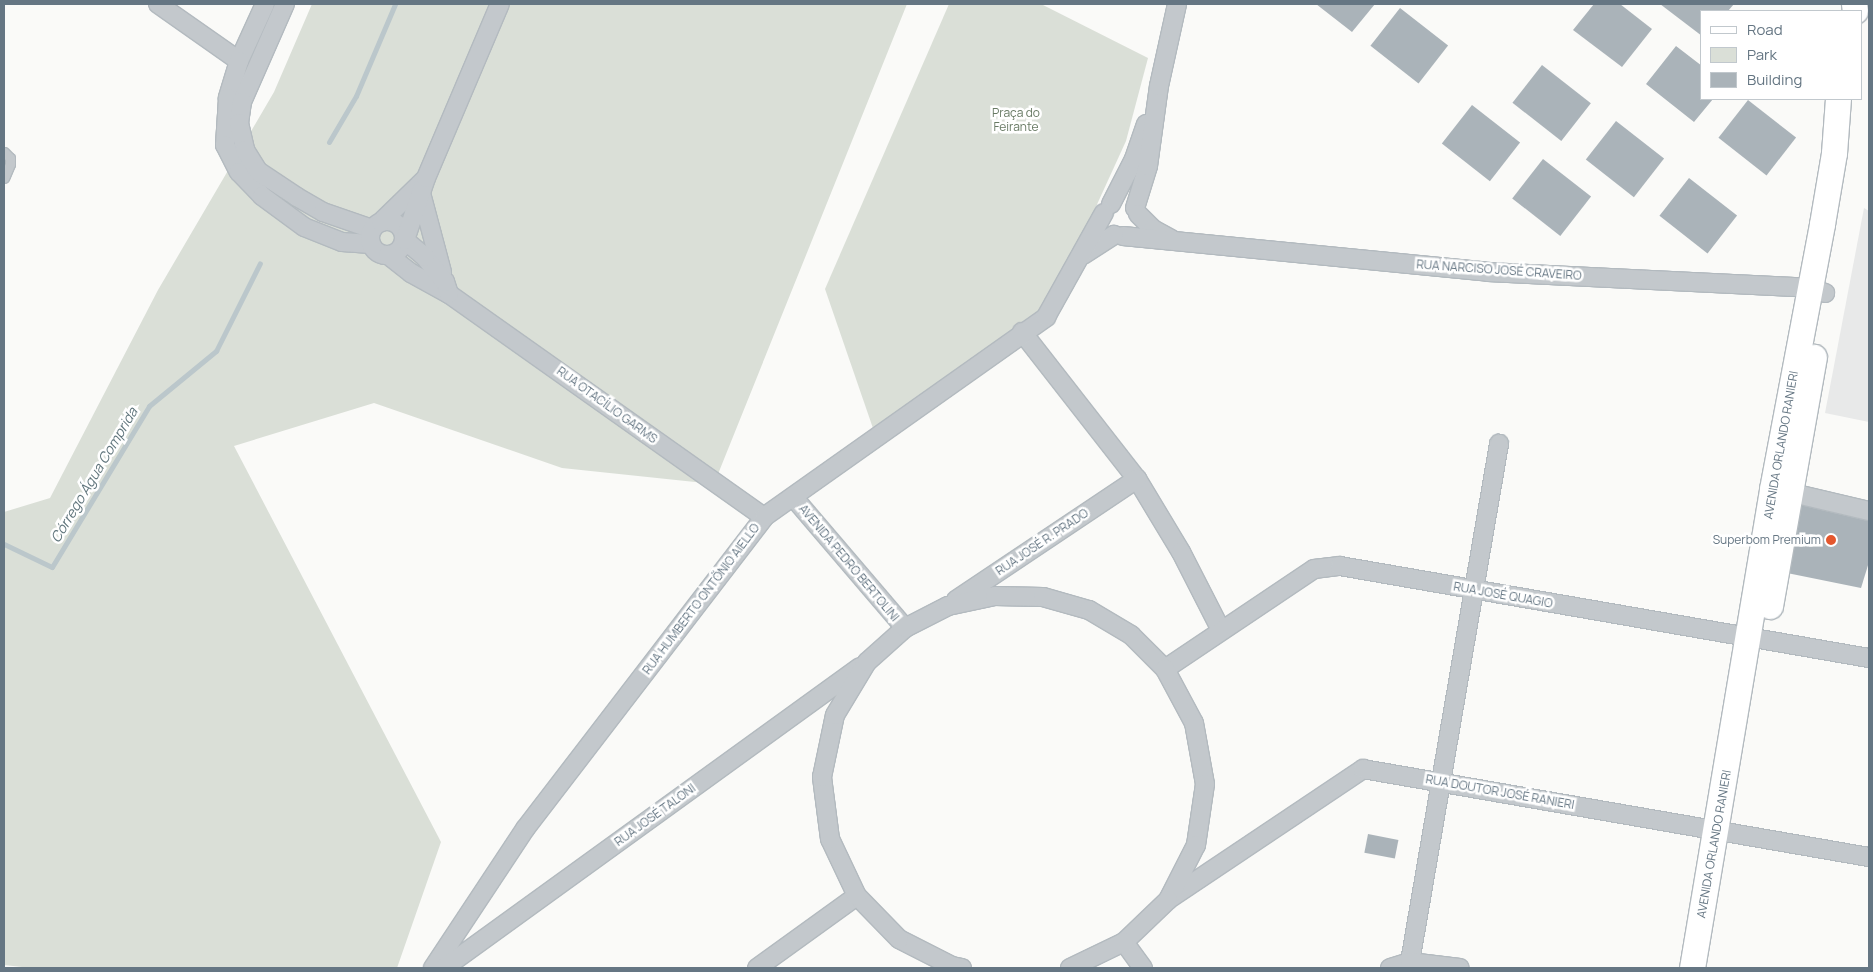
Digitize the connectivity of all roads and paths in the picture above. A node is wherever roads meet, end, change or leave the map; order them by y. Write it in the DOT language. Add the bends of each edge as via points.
graph roads {
  1 [pos="158,4"];
  2 [pos="265,4"];
  3 [pos="285,4"];
  4 [pos="500,4"];
  5 [pos="1177,4"];
  6 [pos="1845,4"];
  7 [pos="1855,4"];
  8 [pos="239,61"];
  9 [pos="1159,86"];
  10 [pos="1838,100"];
  11 [pos="1852,100"];
  12 [pos="4,152"];
  13 [pos="4,178"];
  14 [pos="424,185"];
  15 [pos="1107,208"];
  16 [pos="1137,211"];
  17 [pos="1829,226"];
  18 [pos="374,232"];
  19 [pos="1119,235"];
  20 [pos="405,240"];
  21 [pos="1173,241"];
  22 [pos="388,255"];
  23 [pos="1078,258"];
  24 [pos="447,288"];
  25 [pos="1817,291"];
  26 [pos="1022,332"];
  27 [pos="1499,444"];
  28 [pos="1136,479"];
  29 [pos="1782,490"];
  30 [pos="794,498"];
  31 [pos="1869,511"];
  32 [pos="764,517"];
  33 [pos="1477,591"];
  34 [pos="948,606"];
  35 [pos="904,628"];
  36 [pos="1221,630"];
  37 [pos="1756,640"];
  38 [pos="1869,658"];
  39 [pos="867,662"];
  40 [pos="1165,669"];
  41 [pos="1443,782"];
  42 [pos="1725,832"];
  43 [pos="1869,857"];
  44 [pos="857,896"];
  45 [pos="1168,900"];
  46 [pos="1124,942"];
  47 [pos="1410,962"];
  48 [pos="432,968"];
  49 [pos="444,968"];
  50 [pos="757,968"];
  51 [pos="962,968"];
  52 [pos="1070,968"];
  53 [pos="1143,968"];
  54 [pos="1390,968"];
  55 [pos="1460,968"];
  56 [pos="1692,968"];
  57 [pos="1708,968"];
  1 -- 8 [label="street"];
  2 -- 8 [label="street"];
  3 -- 18 [label="street" via="250,81 239,123 245,150 258,171 323,212"];
  4 -- 14 [label="street"];
  5 -- 9 [label="street"];
  6 -- 7 [label="lane"];
  8 -- 18 [label="street" via="224,123 225,145 239,172 262,196 304,226 342,242"];
  9 -- 15 [label="street" via="1134,159"];
  9 -- 16 [label="street" via="1148,166"];
  10 -- 17 [label="main road, AVENIDA ORLANDO RANIERI"];
  11 -- 17 [label="main road, AVENIDA ORLANDO RANIERI"];
  12 -- 13 [label="lane" via="10,158 10,164"];
  14 -- 18 [label="street"];
  14 -- 20 [label="street"];
  14 -- 24 [label="street"];
  15 -- 16 [label="street" via="1128,202"];
  15 -- 19 [label="street" via="1107,229"];
  15 -- 23 [label="street"];
  16 -- 19 [label="street" via="1138,224 1132,232"];
  16 -- 21 [label="street, RUA NARCISO JOSÉ CRAVEIRO" via="1153,229"];
  17 -- 25 [label="main road, AVENIDA ORLANDO RANIERI"];
  18 -- 20 [label="street" via="396,223"];
  18 -- 22 [label="street" via="378,253"];
  19 -- 21 [label="street, RUA NARCISO JOSÉ CRAVEIRO"];
  19 -- 23 [label="street"];
  20 -- 22 [label="street" via="398,252"];
  20 -- 24 [label="street, RUA OTACÍLIO GARMS" via="424,256"];
  21 -- 25 [label="street, RUA NARCISO JOSÉ CRAVEIRO" via="1488,272"];
  22 -- 24 [label="street, RUA OTACÍLIO GARMS" via="410,273"];
  23 -- 26 [label="street, RUA HUMBERTO ONTÕNIO AIELLO" via="1054,307 1046,317"];
  24 -- 32 [label="street, RUA OTACÍLIO GARMS"];
  25 -- 29 [label="main road, AVENIDA ORLANDO RANIERI"];
  26 -- 28 [label="street"];
  26 -- 30 [label="street, RUA HUMBERTO ONTÕNIO AIELLO"];
  27 -- 33 [label="street"];
  28 -- 34 [label="street, RUA JOSÉ R. PRADO"];
  28 -- 36 [label="street" via="1181,552"];
  29 -- 31 [label="street"];
  29 -- 37 [label="main road, AVENIDA ORLANDO RANIERI"];
  30 -- 32 [label="street, RUA HUMBERTO ONTÕNIO AIELLO"];
  30 -- 35 [label="street, AVENIDA PEDRO BERTOLINI"];
  32 -- 48 [label="street, RUA HUMBERTO ONTÕNIO AIELLO" via="525,829"];
  33 -- 36 [label="street, RUA JOSÉ QUAGIO" via="1340,566 1314,569"];
  33 -- 37 [label="street, RUA JOSÉ QUAGIO"];
  33 -- 41 [label="street"];
  34 -- 35 [label="street, AVENIDA PEDRO BERTOLINI"];
  34 -- 40 [label="street, AVENIDA PEDRO BERTOLINI" via="995,596 1043,597 1080,608 1130,635"];
  35 -- 39 [label="street, AVENIDA PEDRO BERTOLINI"];
  36 -- 40 [label="street, RUA JOSÉ QUAGIO"];
  37 -- 38 [label="street, RUA JOSÉ QUAGIO"];
  37 -- 42 [label="main road, AVENIDA ORLANDO RANIERI"];
  39 -- 44 [label="street, AVENIDA PEDRO BERTOLINI" via="835,715 822,777 830,839"];
  39 -- 49 [label="street, RUA JOSÉ TALONI"];
  40 -- 45 [label="street, AVENIDA PEDRO BERTOLINI" via="1194,723 1205,784 1196,845"];
  41 -- 42 [label="street, RUA DOUTOR JOSÉ RANIERI"];
  41 -- 45 [label="street, RUA DOUTOR JOSÉ RANIERI" via="1363,769"];
  41 -- 47 [label="street"];
  42 -- 43 [label="street, RUA DOUTOR JOSÉ RANIERI"];
  42 -- 56 [label="main road, AVENIDA ORLANDO RANIERI"];
  42 -- 57 [label="main road, AVENIDA ORLANDO RANIERI"];
  44 -- 50 [label="street"];
  44 -- 51 [label="street, AVENIDA PEDRO BERTOLINI" via="899,939"];
  45 -- 46 [label="street, AVENIDA PEDRO BERTOLINI"];
  46 -- 52 [label="street, AVENIDA PEDRO BERTOLINI"];
  46 -- 53 [label="street"];
  47 -- 54 [label="street"];
  47 -- 55 [label="street"];
}
